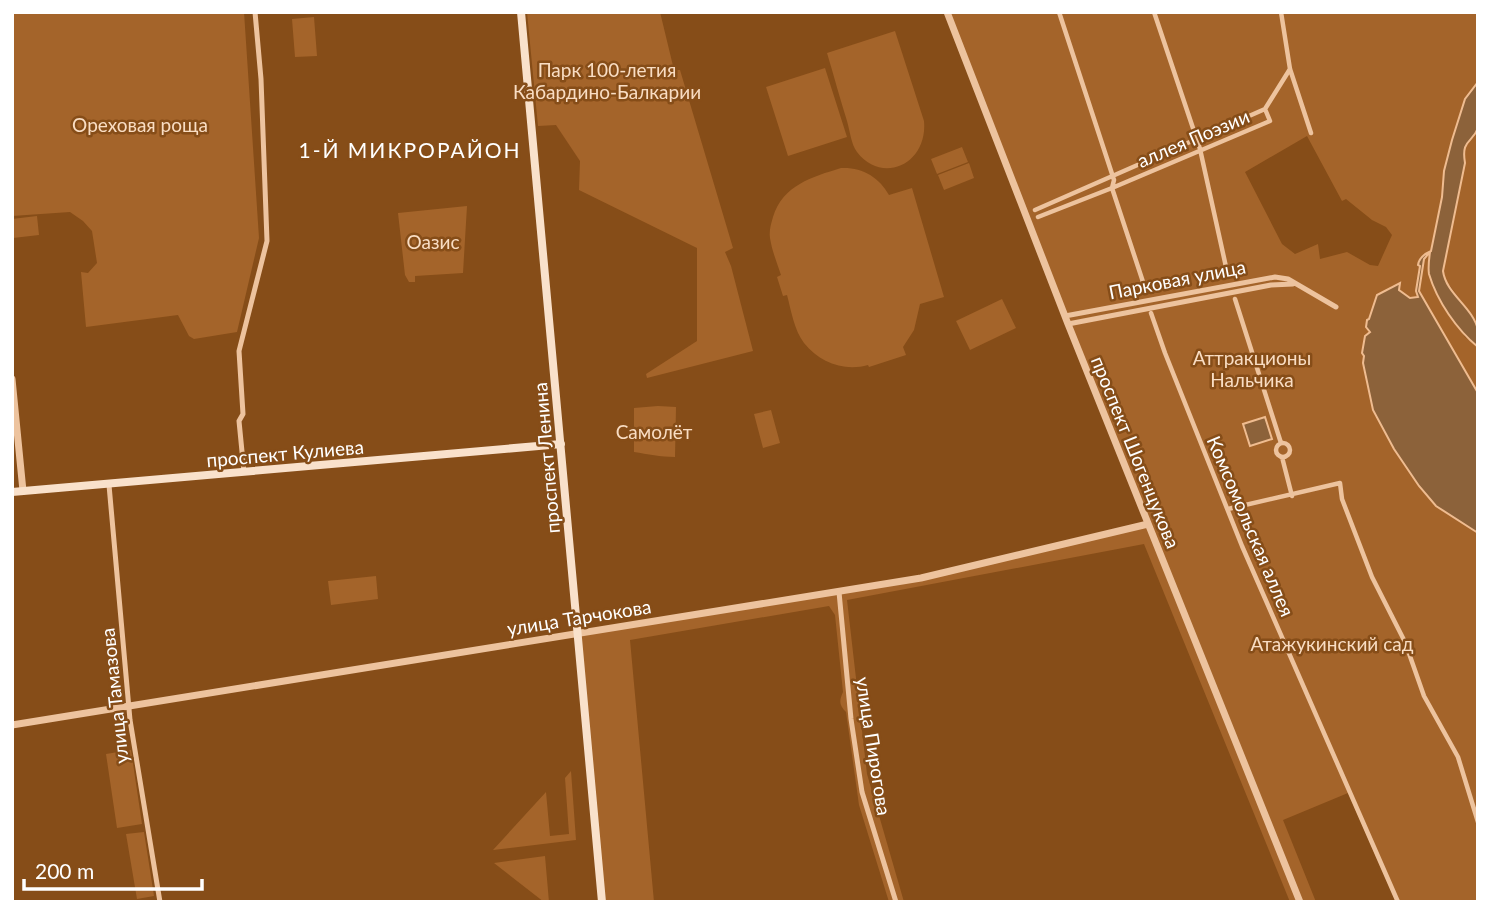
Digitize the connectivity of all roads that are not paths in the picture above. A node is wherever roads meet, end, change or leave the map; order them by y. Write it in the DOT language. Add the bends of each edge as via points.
graph roads {
  1 [pos="255,12"];
  2 [pos="522,12"];
  3 [pos="947,12"];
  4 [pos="1059,12"];
  5 [pos="1154,12"];
  6 [pos="1281,12"];
  7 [pos="1290,69"];
  8 [pos="1265,109"];
  9 [pos="1311,133"];
  10 [pos="1197,140"];
  11 [pos="1200,149"];
  12 [pos="1112,176"];
  13 [pos="1112,188"];
  14 [pos="1035,210"];
  15 [pos="1038,217"];
  16 [pos="1228,276"];
  17 [pos="1146,291"];
  18 [pos="1235,299"];
  19 [pos="1336,307"];
  20 [pos="1151,313"];
  21 [pos="1067,320"];
  22 [pos="12,379"];
  23 [pos="1281,443"];
  24 [pos="561,444"];
  25 [pos="1282,457"];
  26 [pos="244,472"];
  27 [pos="109,485"];
  28 [pos="23,491"];
  29 [pos="12,492"];
  30 [pos="1293,496"];
  31 [pos="1228,509"];
  32 [pos="1148,524"];
  33 [pos="839,592"];
  34 [pos="578,633"];
  35 [pos="130,706"];
  36 [pos="12,725"];
  37 [pos="1478,822"];
  38 [pos="160,902"];
  39 [pos="602,902"];
  40 [pos="896,902"];
  41 [pos="1300,902"];
  42 [pos="1398,902"];
  1 -- 26 [label="street" via="267,241 239,351"];
  2 -- 24 [label="main road, проспект Ленина"];
  3 -- 21 [label="street, проспект Шогенцукова"];
  4 -- 12 [label="street"];
  5 -- 10 [label="street"];
  6 -- 7 [label="street"];
  7 -- 8 [label="street"];
  7 -- 9 [label="street"];
  8 -- 10 [label="street, аллея Поэзии"];
  8 -- 11 [label="street, аллея Поэзии" via="1270,121"];
  10 -- 11 [label="street"];
  10 -- 12 [label="street, аллея Поэзии"];
  11 -- 13 [label="street, аллея Поэзии"];
  11 -- 16 [label="street"];
  12 -- 13 [label="street"];
  12 -- 14 [label="street, аллея Поэзии"];
  13 -- 15 [label="street, аллея Поэзии"];
  13 -- 17 [label="street"];
  18 -- 23 [label="street"];
  19 -- 21 [label="street, Парковая улица" via="1287,279 1275,277"];
  20 -- 31 [label="street, Комсомольская аллея"];
  21 -- 32 [label="street, проспект Шогенцукова"];
  22 -- 28 [label="street"];
  23 -- 25 [label="street" via="1276,450"];
  23 -- 25 [label="street" via="1290,450"];
  24 -- 26 [label="main road, проспект Кулиева"];
  24 -- 34 [label="main road, проспект Ленина"];
  25 -- 30 [label="street"];
  26 -- 27 [label="main road, проспект Кулиева"];
  27 -- 28 [label="main road, проспект Кулиева"];
  27 -- 35 [label="street, улица Тамазова"];
  28 -- 29 [label="main road, проспект Кулиева"];
  30 -- 31 [label="street"];
  30 -- 37 [label="street" via="1340,483 1372,577 1405,642 1424,696 1458,757"];
  31 -- 42 [label="street, Комсомольская аллея"];
  32 -- 33 [label="street, улица Тарчокова" via="959,570"];
  32 -- 41 [label="street, проспект Шогенцукова"];
  33 -- 34 [label="street, улица Тарчокова"];
  33 -- 40 [label="street, улица Пирогова" via="862,792"];
  34 -- 35 [label="street, улица Тарчокова"];
  34 -- 39 [label="main road, проспект Ленина"];
  35 -- 36 [label="street, улица Тарчокова"];
  35 -- 38 [label="street, улица Тамазова"];
}
